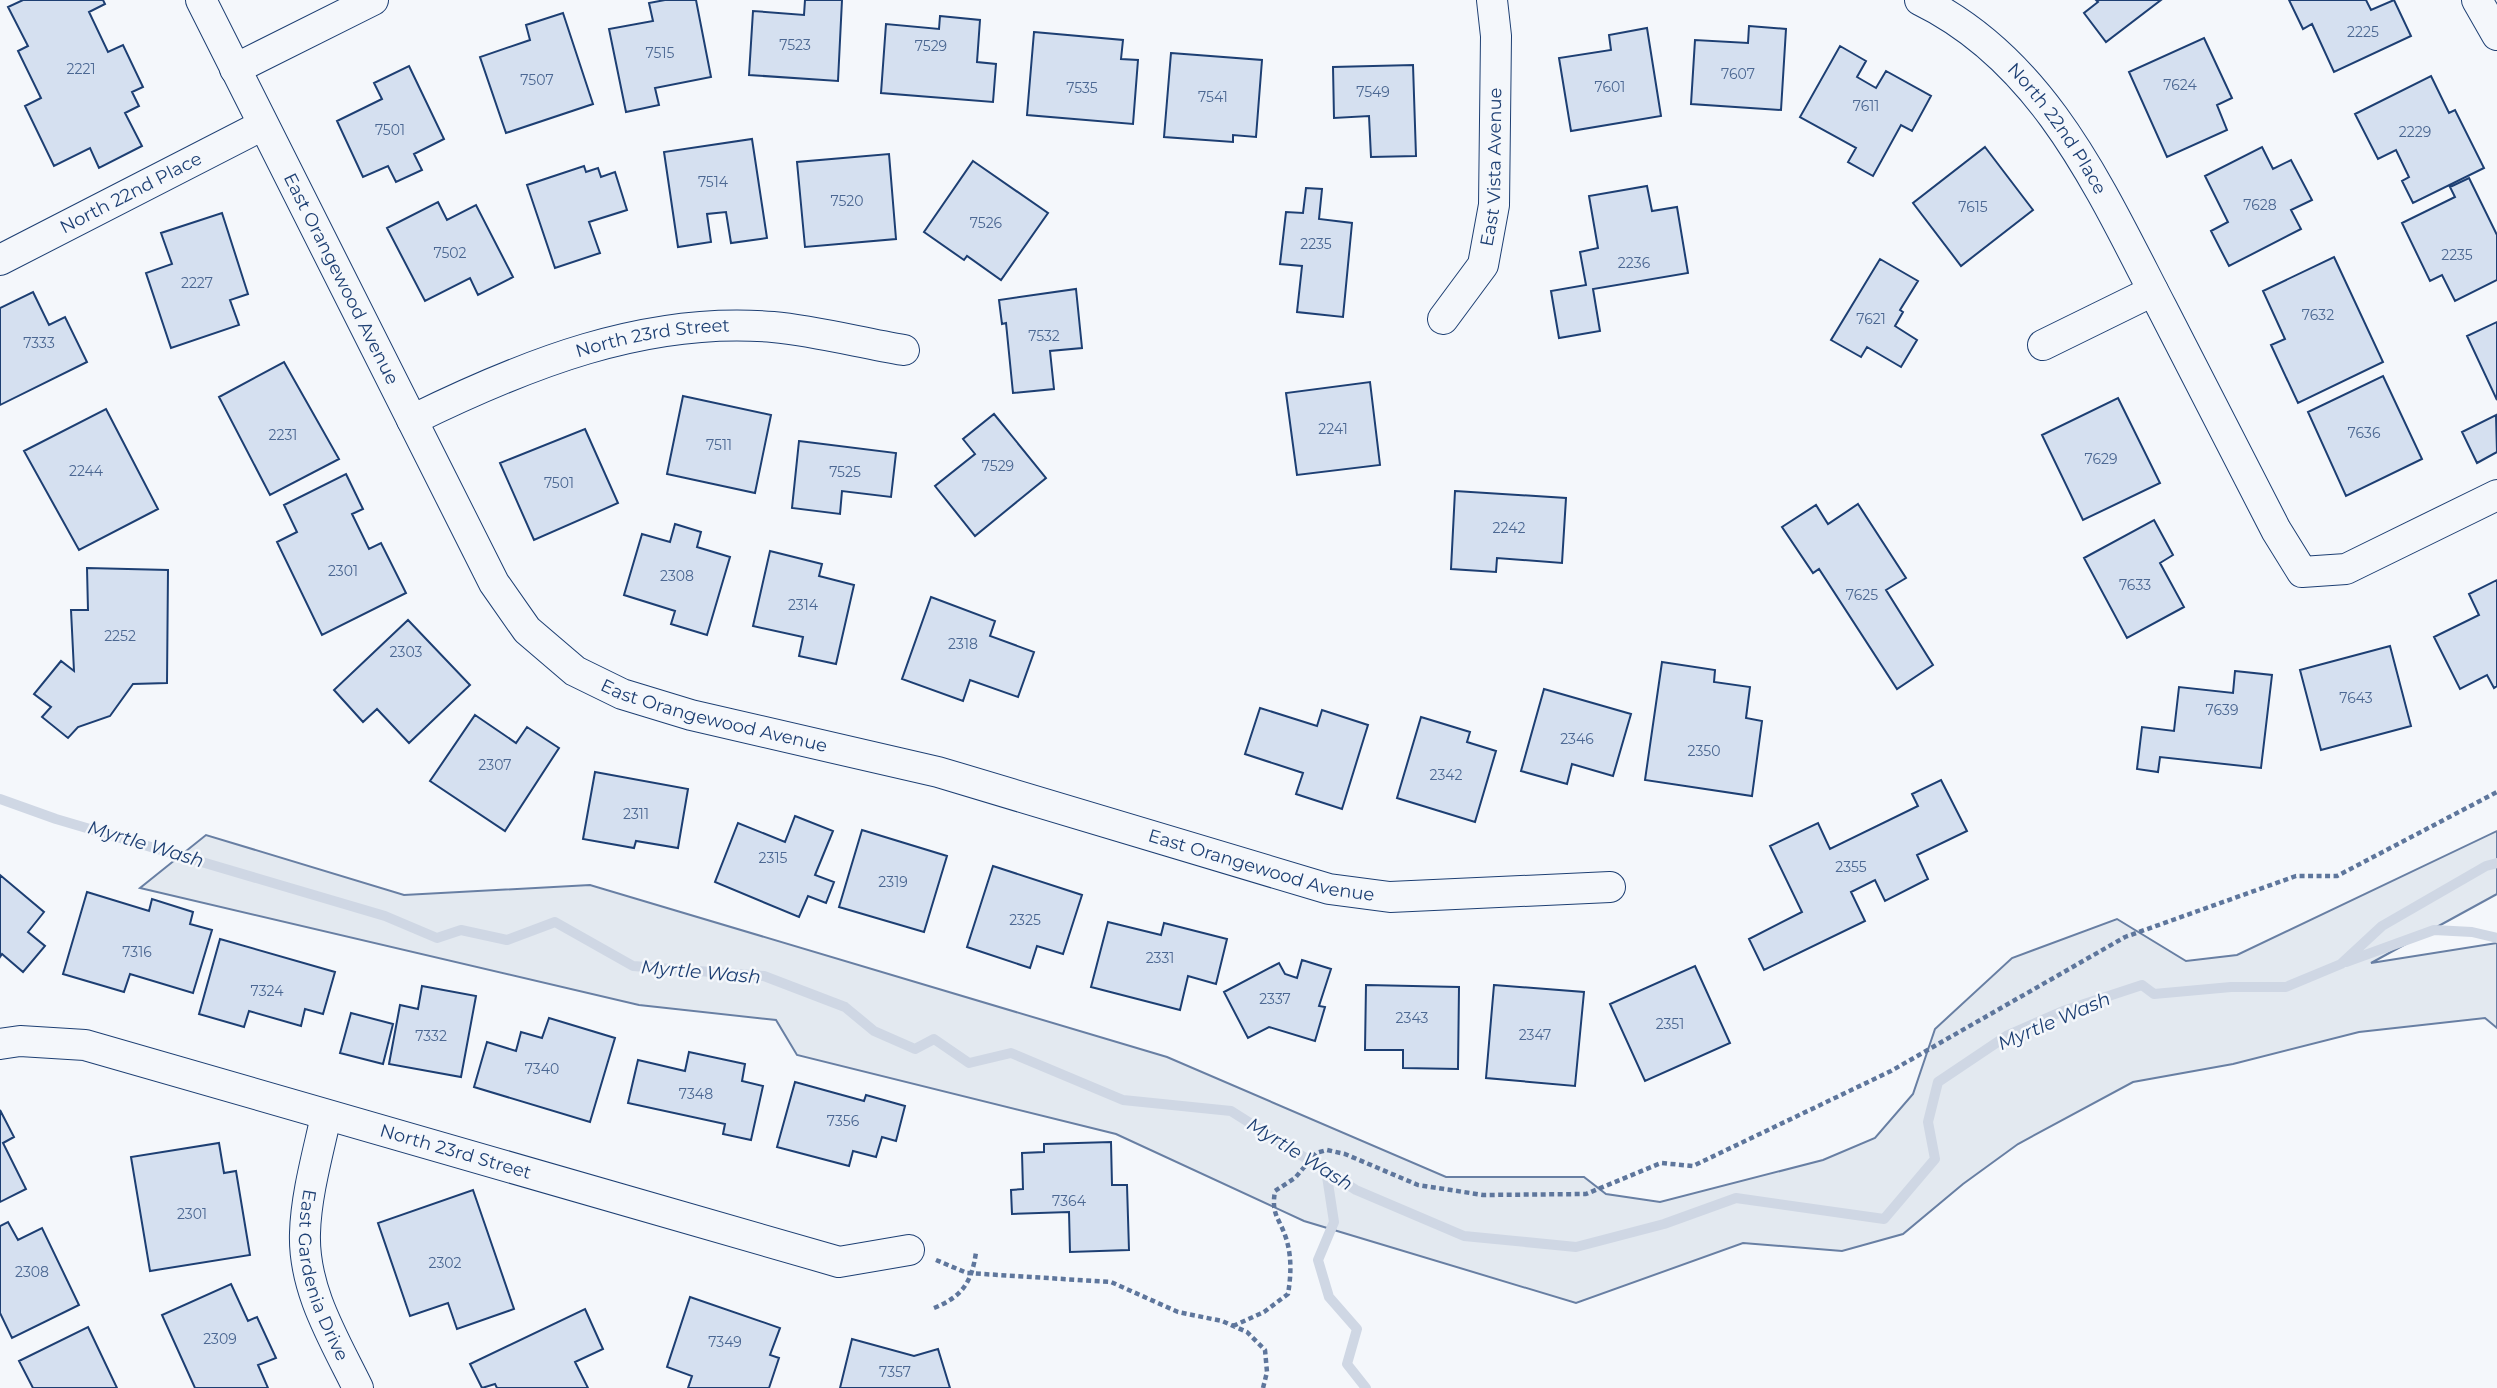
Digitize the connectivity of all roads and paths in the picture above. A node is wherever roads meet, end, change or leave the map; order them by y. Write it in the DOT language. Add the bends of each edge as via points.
graph roads {
  1 [pos="201,0"];
  2 [pos="373,0"];
  3 [pos="1492,0"];
  4 [pos="1920,0"];
  5 [pos="2477,0"];
  6 [pos="2497,34"];
  7 [pos="235,69"];
  8 [pos="263,125"];
  9 [pos="0,260"];
  10 [pos="2153,291"];
  11 [pos="1443,319"];
  12 [pos="2043,345"];
  13 [pos="904,350"];
  14 [pos="412,420"];
  15 [pos="2497,495"];
  16 [pos="2497,792"];
  17 [pos="1610,887"];
  18 [pos="0,1044"];
  19 [pos="326,1116"];
  20 [pos="909,1250"];
  21 [pos="976,1252"];
  22 [pos="973,1273"];
  23 [pos="934,1308"];
  24 [pos="1233,1326"];
  25 [pos="358,1388"];
  26 [pos="1263,1388"];
  1 -- 7 [label="street, East Orangewood Avenue"];
  2 -- 7 [label="street"];
  3 -- 11 [label="street, East Vista Avenue" via="1496,36 1494,205 1483,265"];
  4 -- 10 [label="street, North 22nd Place" via="1975,33 2024,78 2060,122"];
  5 -- 6 [label="street"];
  7 -- 8 [label="street, East Orangewood Avenue"];
  8 -- 9 [label="street, North 22nd Place"];
  8 -- 14 [label="street, East Orangewood Avenue"];
  10 -- 12 [label="street"];
  10 -- 15 [label="street, North 22nd Place" via="2302,572 2346,569"];
  13 -- 14 [label="street, North 23rd Street" via="773,327 648,334 563,354 487,383"];
  14 -- 17 [label="street, East Orangewood Avenue" via="494,583 527,630 575,671 622,694 691,715 938,772 1329,889 1401,897"];
  16 -- 24 [label="path" via="2337,876 2296,876 2125,937 1891,1071 1693,1166 1661,1163 1586,1194 1483,1195 1418,1185 1345,1154 1316,1153 1275,1191 1272,1209 1288,1242 1292,1273 1288,1294"];
  18 -- 19 [label="street, North 23rd Street" via="85,1045"];
  19 -- 20 [label="street, North 23rd Street" via="839,1262"];
  19 -- 25 [label="street, East Gardenia Drive" via="305,1233 311,1283 321,1314"];
  20 -- 22 [label="path"];
  21 -- 22 [label="path"];
  22 -- 23 [label="path" via="965,1290"];
  22 -- 24 [label="path" via="1111,1282 1178,1312"];
  24 -- 26 [label="path" via="1247,1332 1265,1350"];
}
